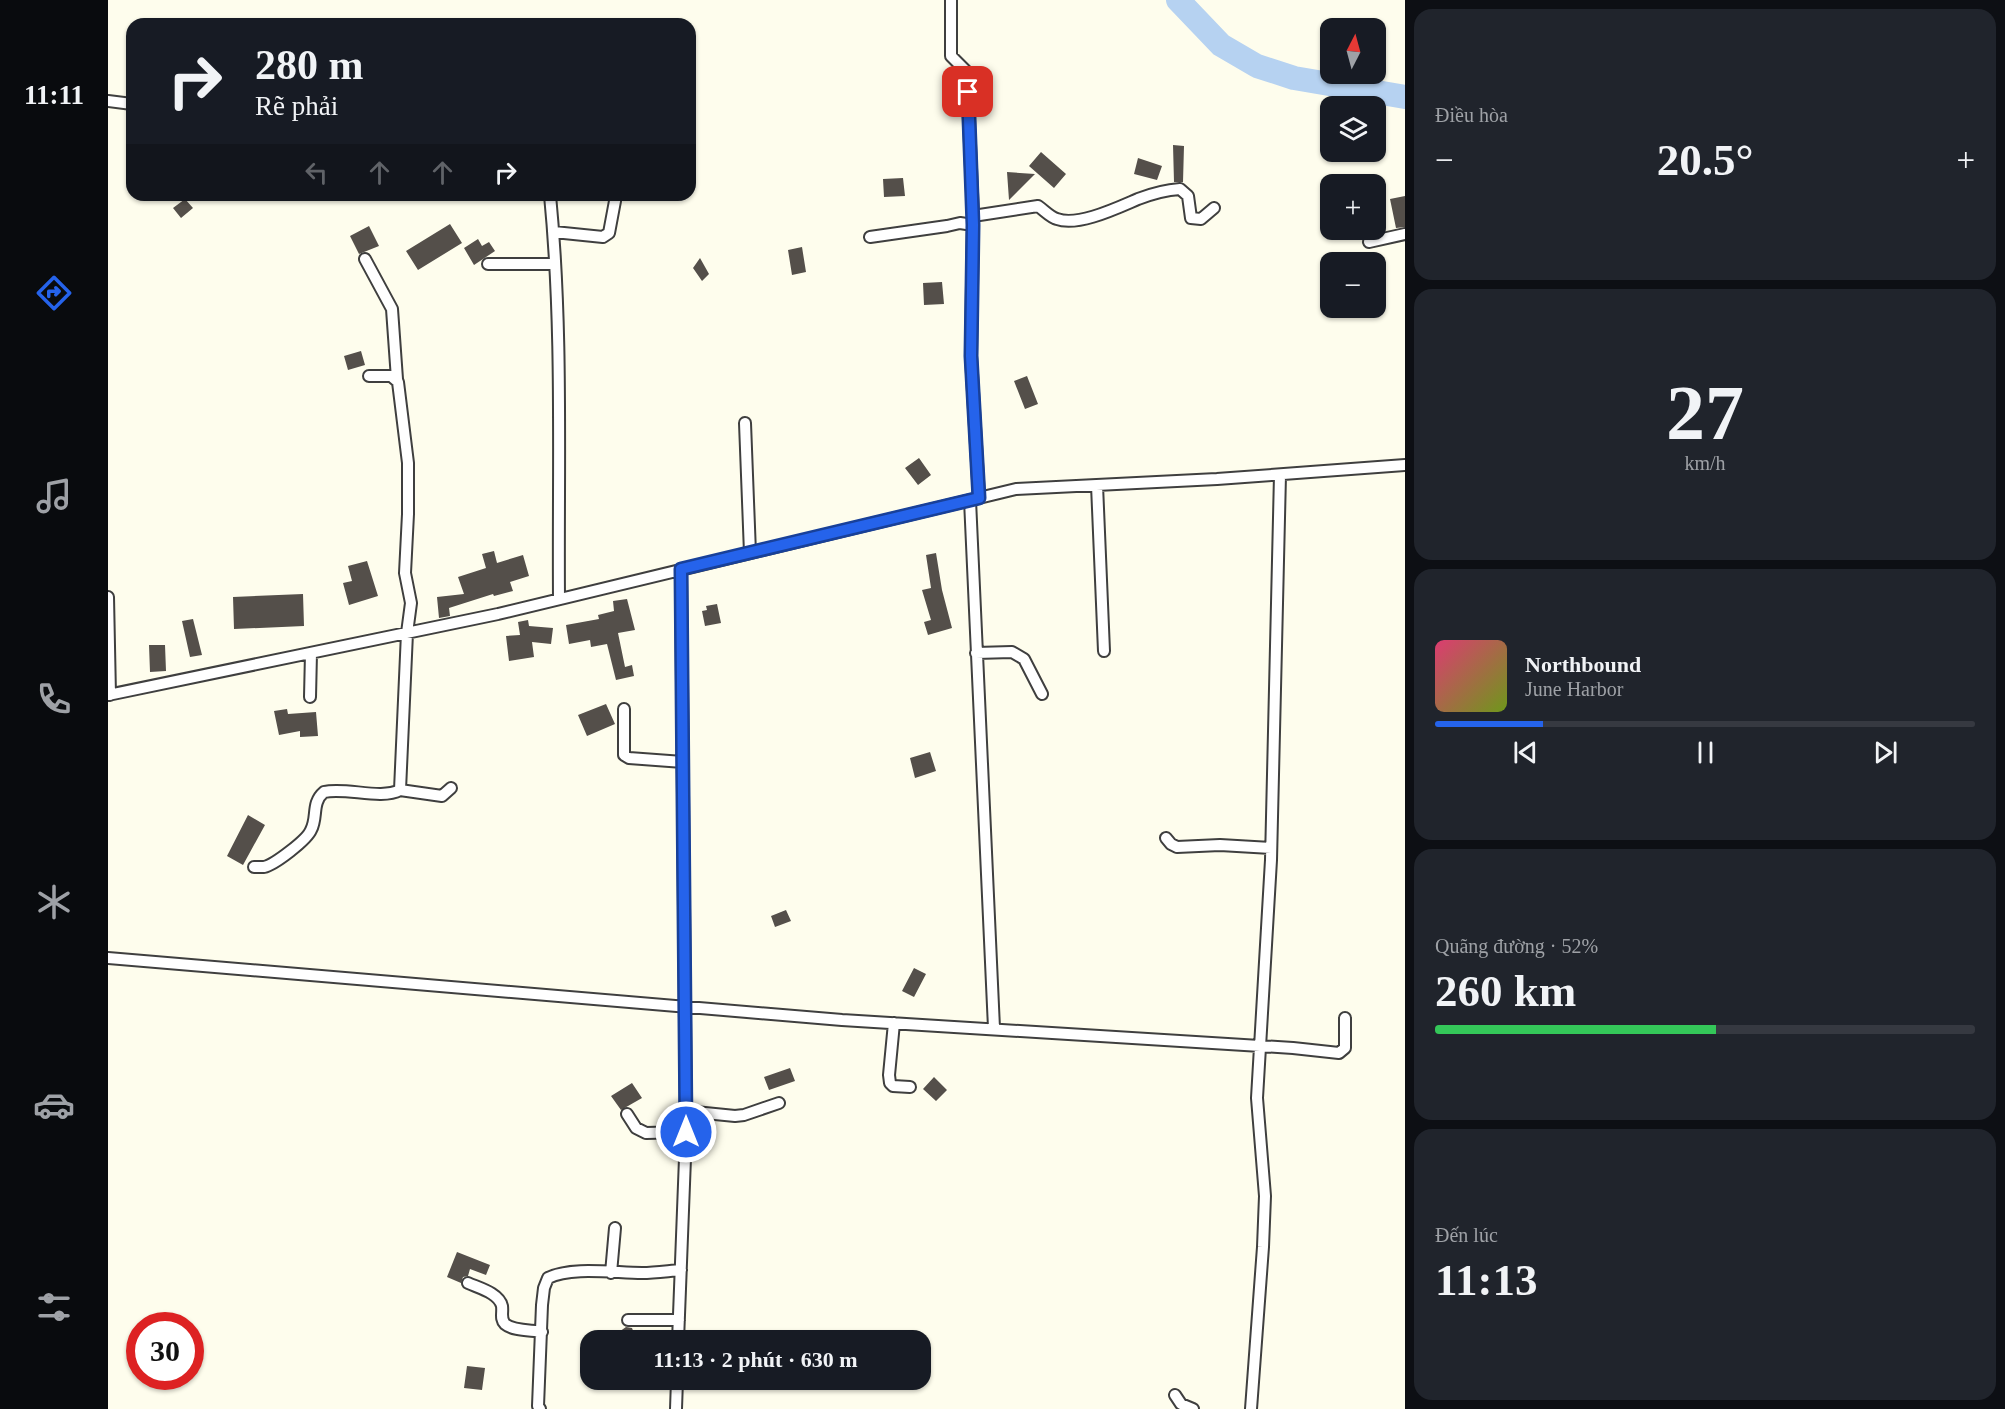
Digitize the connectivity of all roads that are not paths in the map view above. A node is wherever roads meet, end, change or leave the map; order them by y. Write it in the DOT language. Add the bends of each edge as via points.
graph roads {
  1 [pos="951,0"];
  2 [pos="108,101"];
  3 [pos="126,103"];
  4 [pos="551,201"];
  5 [pos="615,201"];
  6 [pos="1214,208"];
  7 [pos="973,221"];
  8 [pos="554,232"];
  9 [pos="1405,234"];
  10 [pos="870,237"];
  11 [pos="1369,242"];
  12 [pos="365,259"];
  13 [pos="488,264"];
  14 [pos="555,264"];
  15 [pos="369,376"];
  16 [pos="397,379"];
  17 [pos="745,423"];
  18 [pos="1405,465"];
  19 [pos="1280,474"];
  20 [pos="1097,485"];
  21 [pos="975,499"];
  22 [pos="750,553"];
  23 [pos="681,569"];
  24 [pos="108,597"];
  25 [pos="559,599"];
  26 [pos="407,633"];
  27 [pos="1104,651"];
  28 [pos="311,652"];
  29 [pos="976,653"];
  30 [pos="1042,694"];
  31 [pos="109,695"];
  32 [pos="310,697"];
  33 [pos="624,709"];
  34 [pos="683,762"];
  35 [pos="451,788"];
  36 [pos="400,790"];
  37 [pos="1166,838"];
  38 [pos="1270,848"];
  39 [pos="254,867"];
  40 [pos="108,958"];
  41 [pos="685,1005"];
  42 [pos="1346,1018"];
  43 [pos="894,1023"];
  44 [pos="994,1028"];
  45 [pos="1261,1047"];
  46 [pos="910,1087"];
  47 [pos="778,1103"];
  48 [pos="685,1111"];
  49 [pos="627,1114"];
  50 [pos="686,1132"];
  51 [pos="615,1228"];
  52 [pos="681,1270"];
  53 [pos="611,1273"];
  54 [pos="468,1283"];
  55 [pos="628,1320"];
  56 [pos="679,1320"];
  57 [pos="679,1330"];
  58 [pos="542,1332"];
  59 [pos="677,1390"];
  60 [pos="1175,1395"];
  61 [pos="540,1409"];
  62 [pos="676,1409"];
  63 [pos="1193,1409"];
  64 [pos="1251,1409"];
  1 -- 7 [label="street" via="951,56 967,72"];
  2 -- 3 [label="street"];
  4 -- 8 [label="street"];
  5 -- 8 [label="street" via="612,226 603,237"];
  6 -- 7 [label="street" via="1201,219 1191,218 1188,196 1180,189 1087,218 1055,219 1038,206"];
  7 -- 10 [label="street"];
  7 -- 21 [label="street"];
  8 -- 14 [label="street"];
  9 -- 11 [label="street"];
  12 -- 16 [label="street" via="392,309"];
  13 -- 14 [label="street"];
  14 -- 25 [label="street"];
  15 -- 16 [label="street"];
  16 -- 26 [label="street" via="408,463 405,573 411,603"];
  17 -- 22 [label="street"];
  18 -- 19 [label="street"];
  19 -- 20 [label="street"];
  19 -- 38 [label="street"];
  20 -- 21 [label="street" via="1016,489"];
  20 -- 27 [label="street"];
  21 -- 22 [label="street"];
  21 -- 29 [label="street"];
  22 -- 23 [label="street"];
  23 -- 25 [label="street"];
  23 -- 34 [label="street"];
  24 -- 31 [label="street"];
  25 -- 26 [label="street"];
  26 -- 28 [label="street"];
  26 -- 36 [label="street"];
  28 -- 31 [label="street"];
  28 -- 32 [label="street"];
  29 -- 30 [label="street" via="1012,652 1024,659"];
  29 -- 44 [label="street"];
  33 -- 34 [label="street" via="624,755"];
  34 -- 41 [label="street"];
  35 -- 36 [label="street" via="438,796"];
  36 -- 39 [label="street" via="324,792 315,802 314,821 305,839 274,862"];
  37 -- 38 [label="street" via="1177,847"];
  38 -- 45 [label="street"];
  40 -- 41 [label="street"];
  41 -- 43 [label="street"];
  41 -- 48 [label="street"];
  42 -- 45 [label="street" via="1345,1048 1339,1053"];
  43 -- 44 [label="street"];
  43 -- 46 [label="street" via="890,1083"];
  44 -- 45 [label="street"];
  45 -- 64 [label="street" via="1257,1098 1265,1196"];
  47 -- 48 [label="street" via="735,1116"];
  48 -- 50 [label="street"];
  49 -- 50 [label="street" via="636,1128 646,1133"];
  50 -- 52 [label="street"];
  51 -- 53 [label="street"];
  52 -- 53 [label="street"];
  52 -- 56 [label="street"];
  53 -- 58 [label="street" via="576,1272 548,1278"];
  54 -- 58 [label="street" via="496,1297 504,1323"];
  55 -- 56 [label="street"];
  56 -- 57 [label="street"];
  58 -- 61 [label="street"];
  59 -- 62 [label="street"];
  60 -- 63 [label="street" via="1181,1404"];
}
